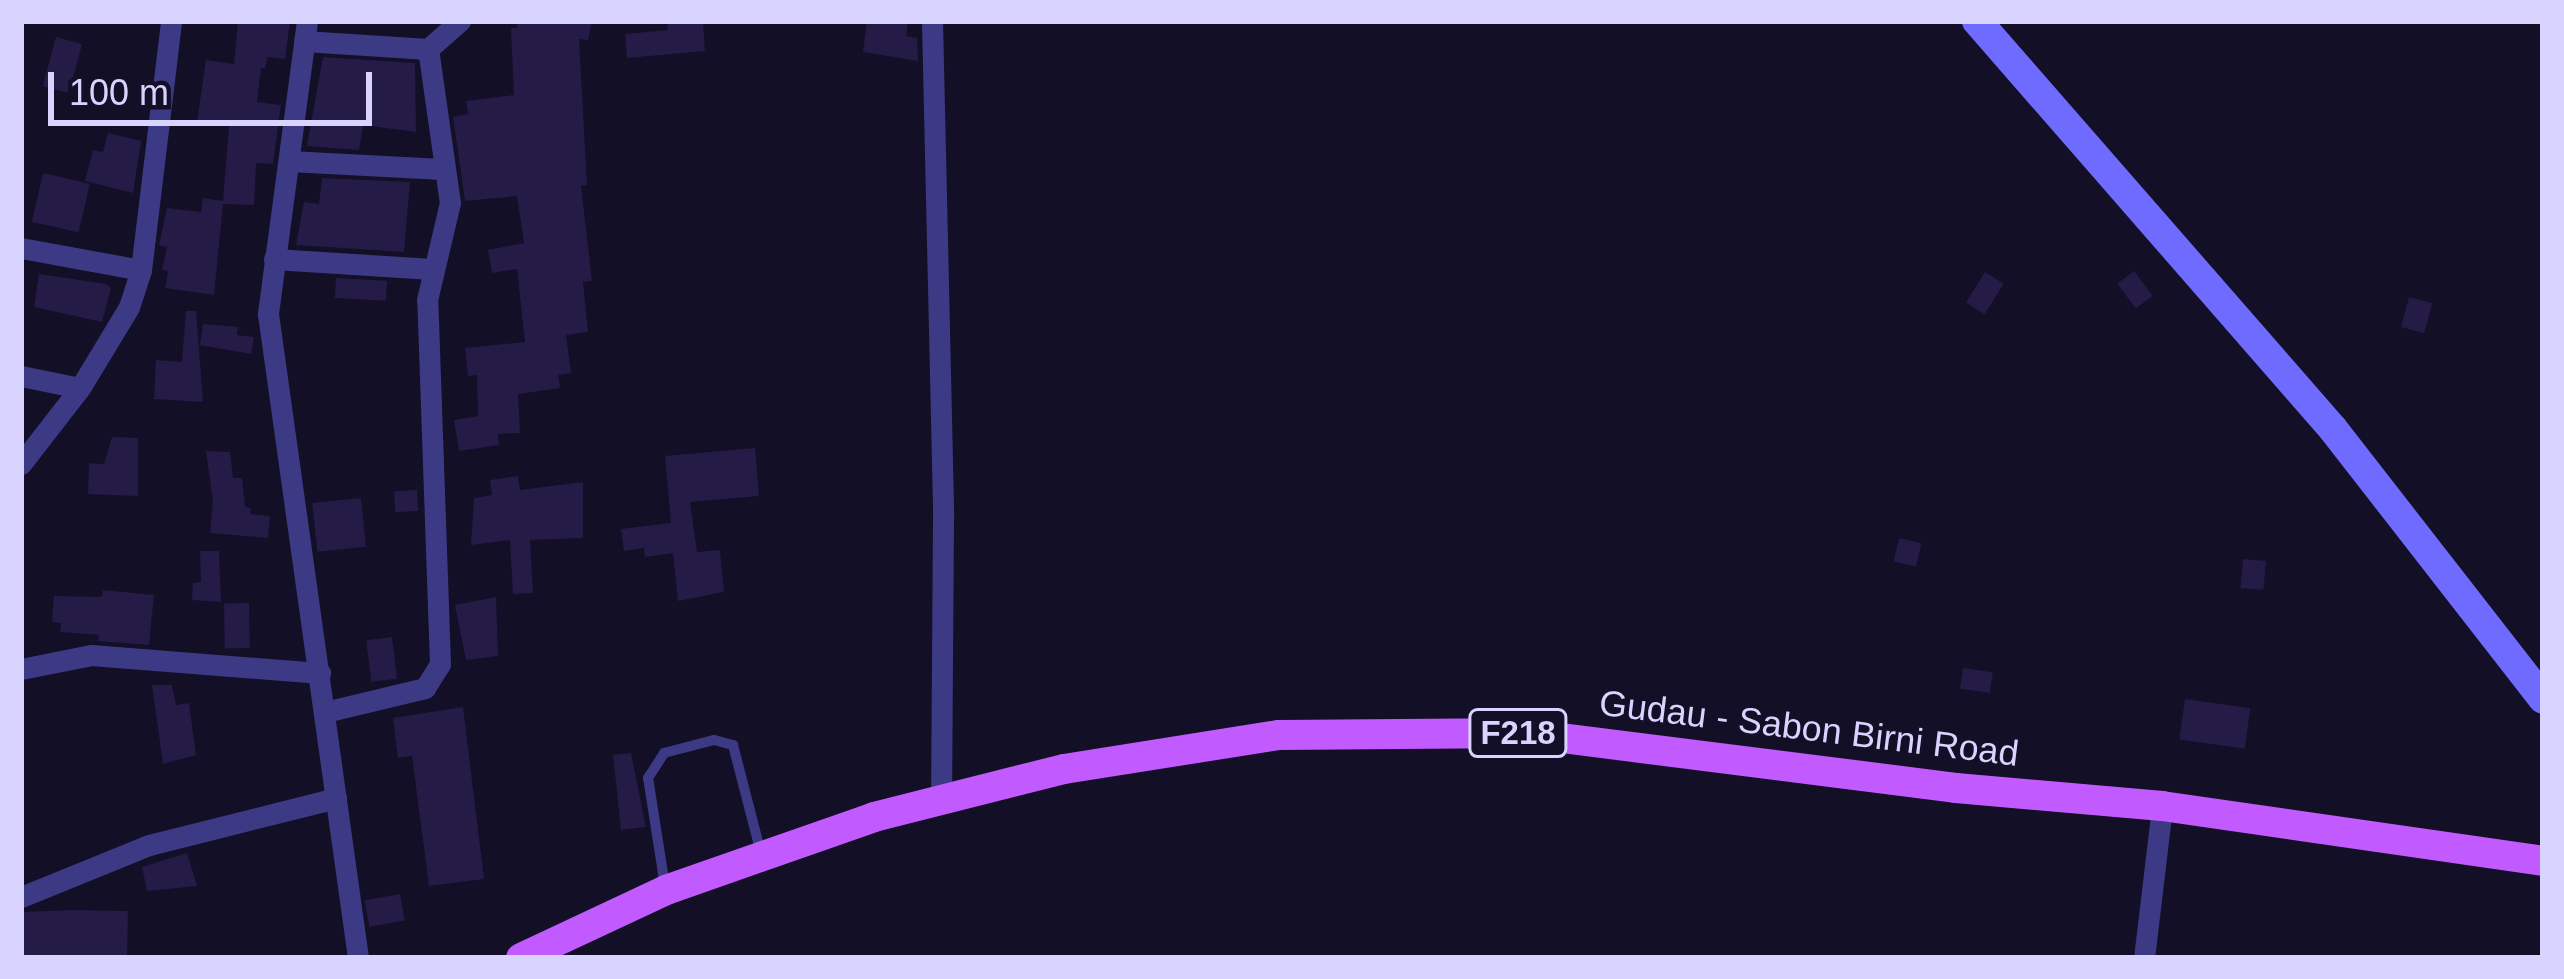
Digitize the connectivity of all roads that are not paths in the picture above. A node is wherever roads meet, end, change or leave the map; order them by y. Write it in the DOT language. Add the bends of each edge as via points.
graph roads {
  1 [pos="171,21"];
  2 [pos="460,21"];
  3 [pos="932,21"];
  4 [pos="1976,21"];
  5 [pos="305,31"];
  6 [pos="428,50"];
  7 [pos="289,161"];
  8 [pos="442,169"];
  9 [pos="21,248"];
  10 [pos="274,259"];
  11 [pos="432,269"];
  12 [pos="141,270"];
  13 [pos="21,376"];
  14 [pos="80,388"];
  15 [pos="21,464"];
  16 [pos="21,669"];
  17 [pos="320,674"];
  18 [pos="2543,699"];
  19 [pos="325,712"];
  20 [pos="337,798"];
  21 [pos="941,801"];
  22 [pos="2162,806"];
  23 [pos="762,855"];
  24 [pos="2543,861"];
  25 [pos="666,890"];
  26 [pos="21,897"];
  27 [pos="358,958"];
  28 [pos="521,958"];
  29 [pos="2144,958"];
  1 -- 12 [label="street"];
  2 -- 6 [label="street"];
  3 -- 21 [label="street" via="944,518"];
  4 -- 18 [label="street" via="2333,429"];
  5 -- 6 [label="street"];
  5 -- 7 [label="street"];
  6 -- 8 [label="street"];
  7 -- 8 [label="street"];
  7 -- 10 [label="street"];
  8 -- 11 [label="street" via="448,226"];
  9 -- 12 [label="street"];
  10 -- 11 [label="street"];
  10 -- 17 [label="street" via="268,314"];
  11 -- 19 [label="street" via="440,664 424,688"];
  12 -- 14 [label="street" via="129,307"];
  13 -- 14 [label="street"];
  14 -- 15 [label="street"];
  16 -- 17 [label="street" via="91,655"];
  17 -- 19 [label="street"];
  19 -- 20 [label="street"];
  20 -- 26 [label="street" via="149,845"];
  20 -- 27 [label="street"];
  21 -- 22 [label="main road, Gudau - Sabon Birni Road / F218" via="1064,769 1279,735 1428,732 1522,733"];
  21 -- 23 [label="main road, Gudau - Sabon Birni Road / F218"];
  22 -- 24 [label="main road, Gudau - Sabon Birni Road / F218"];
  22 -- 29 [label="street"];
  23 -- 25 [label="main road, Gudau - Sabon Birni Road / F218"];
  23 -- 25 [label="lane" via="733,745 714,740 664,753 648,778"];
  25 -- 28 [label="main road, Gudau - Sabon Birni Road / F218"];
}
